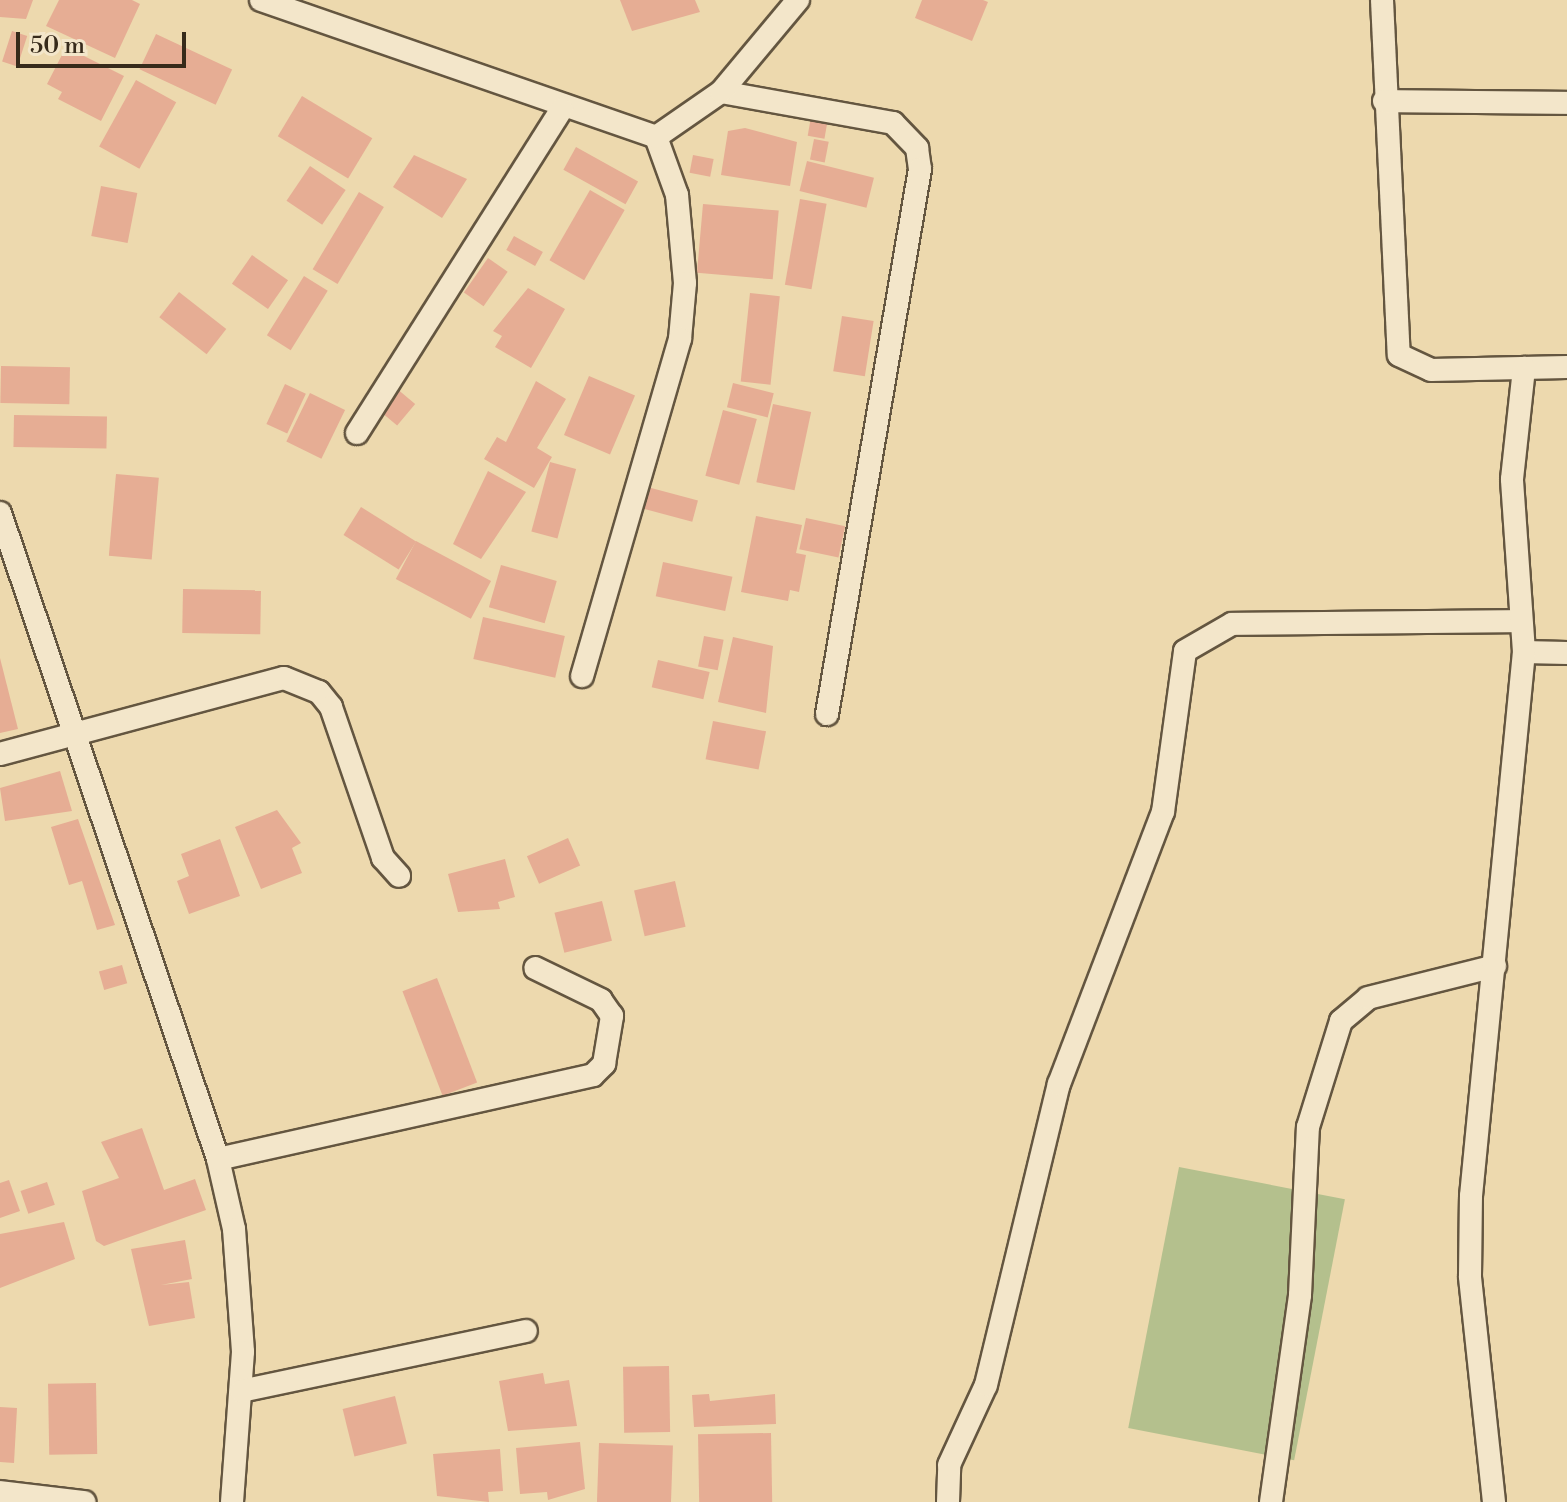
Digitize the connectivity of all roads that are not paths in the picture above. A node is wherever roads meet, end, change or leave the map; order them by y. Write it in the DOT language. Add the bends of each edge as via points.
graph roads {
  1 [pos="261,0"];
  2 [pos="798,0"];
  3 [pos="1382,0"];
  4 [pos="721,92"];
  5 [pos="1384,101"];
  6 [pos="1567,103"];
  7 [pos="562,109"];
  8 [pos="656,137"];
  9 [pos="1567,367"];
  10 [pos="1524,368"];
  11 [pos="357,433"];
  12 [pos="0,513"];
  13 [pos="1519,621"];
  14 [pos="1524,652"];
  15 [pos="1567,653"];
  16 [pos="582,676"];
  17 [pos="827,714"];
  18 [pos="73,736"];
  19 [pos="0,754"];
  20 [pos="399,876"];
  21 [pos="1495,966"];
  22 [pos="535,968"];
  23 [pos="218,1159"];
  24 [pos="526,1331"];
  25 [pos="241,1391"];
  26 [pos="0,1492"];
  27 [pos="84,1502"];
  28 [pos="232,1502"];
  29 [pos="948,1502"];
  30 [pos="1271,1502"];
  31 [pos="1494,1502"];
  1 -- 7 [label="street"];
  2 -- 4 [label="street"];
  3 -- 5 [label="street"];
  4 -- 8 [label="street"];
  4 -- 17 [label="street" via="893,123 917,148 920,169"];
  5 -- 6 [label="street"];
  5 -- 10 [label="street" via="1399,355 1431,370"];
  7 -- 8 [label="street"];
  7 -- 11 [label="street"];
  8 -- 16 [label="street" via="677,195 685,283 680,339"];
  9 -- 10 [label="street"];
  10 -- 13 [label="street" via="1512,479"];
  12 -- 18 [label="street"];
  13 -- 14 [label="street"];
  13 -- 29 [label="street" via="1232,624 1185,651 1163,812 1059,1084 986,1385 949,1465"];
  14 -- 15 [label="street"];
  14 -- 21 [label="street"];
  18 -- 19 [label="street"];
  18 -- 20 [label="street" via="259,680 284,678 319,692 383,858"];
  18 -- 23 [label="street"];
  21 -- 30 [label="street" via="1368,998 1341,1021 1308,1127 1300,1295"];
  21 -- 31 [label="street" via="1470,1276"];
  22 -- 23 [label="street" via="601,1000 612,1016 604,1064 593,1075"];
  23 -- 25 [label="street" via="235,1243"];
  24 -- 25 [label="street"];
  25 -- 28 [label="street"];
  26 -- 27 [label="street"];
}
